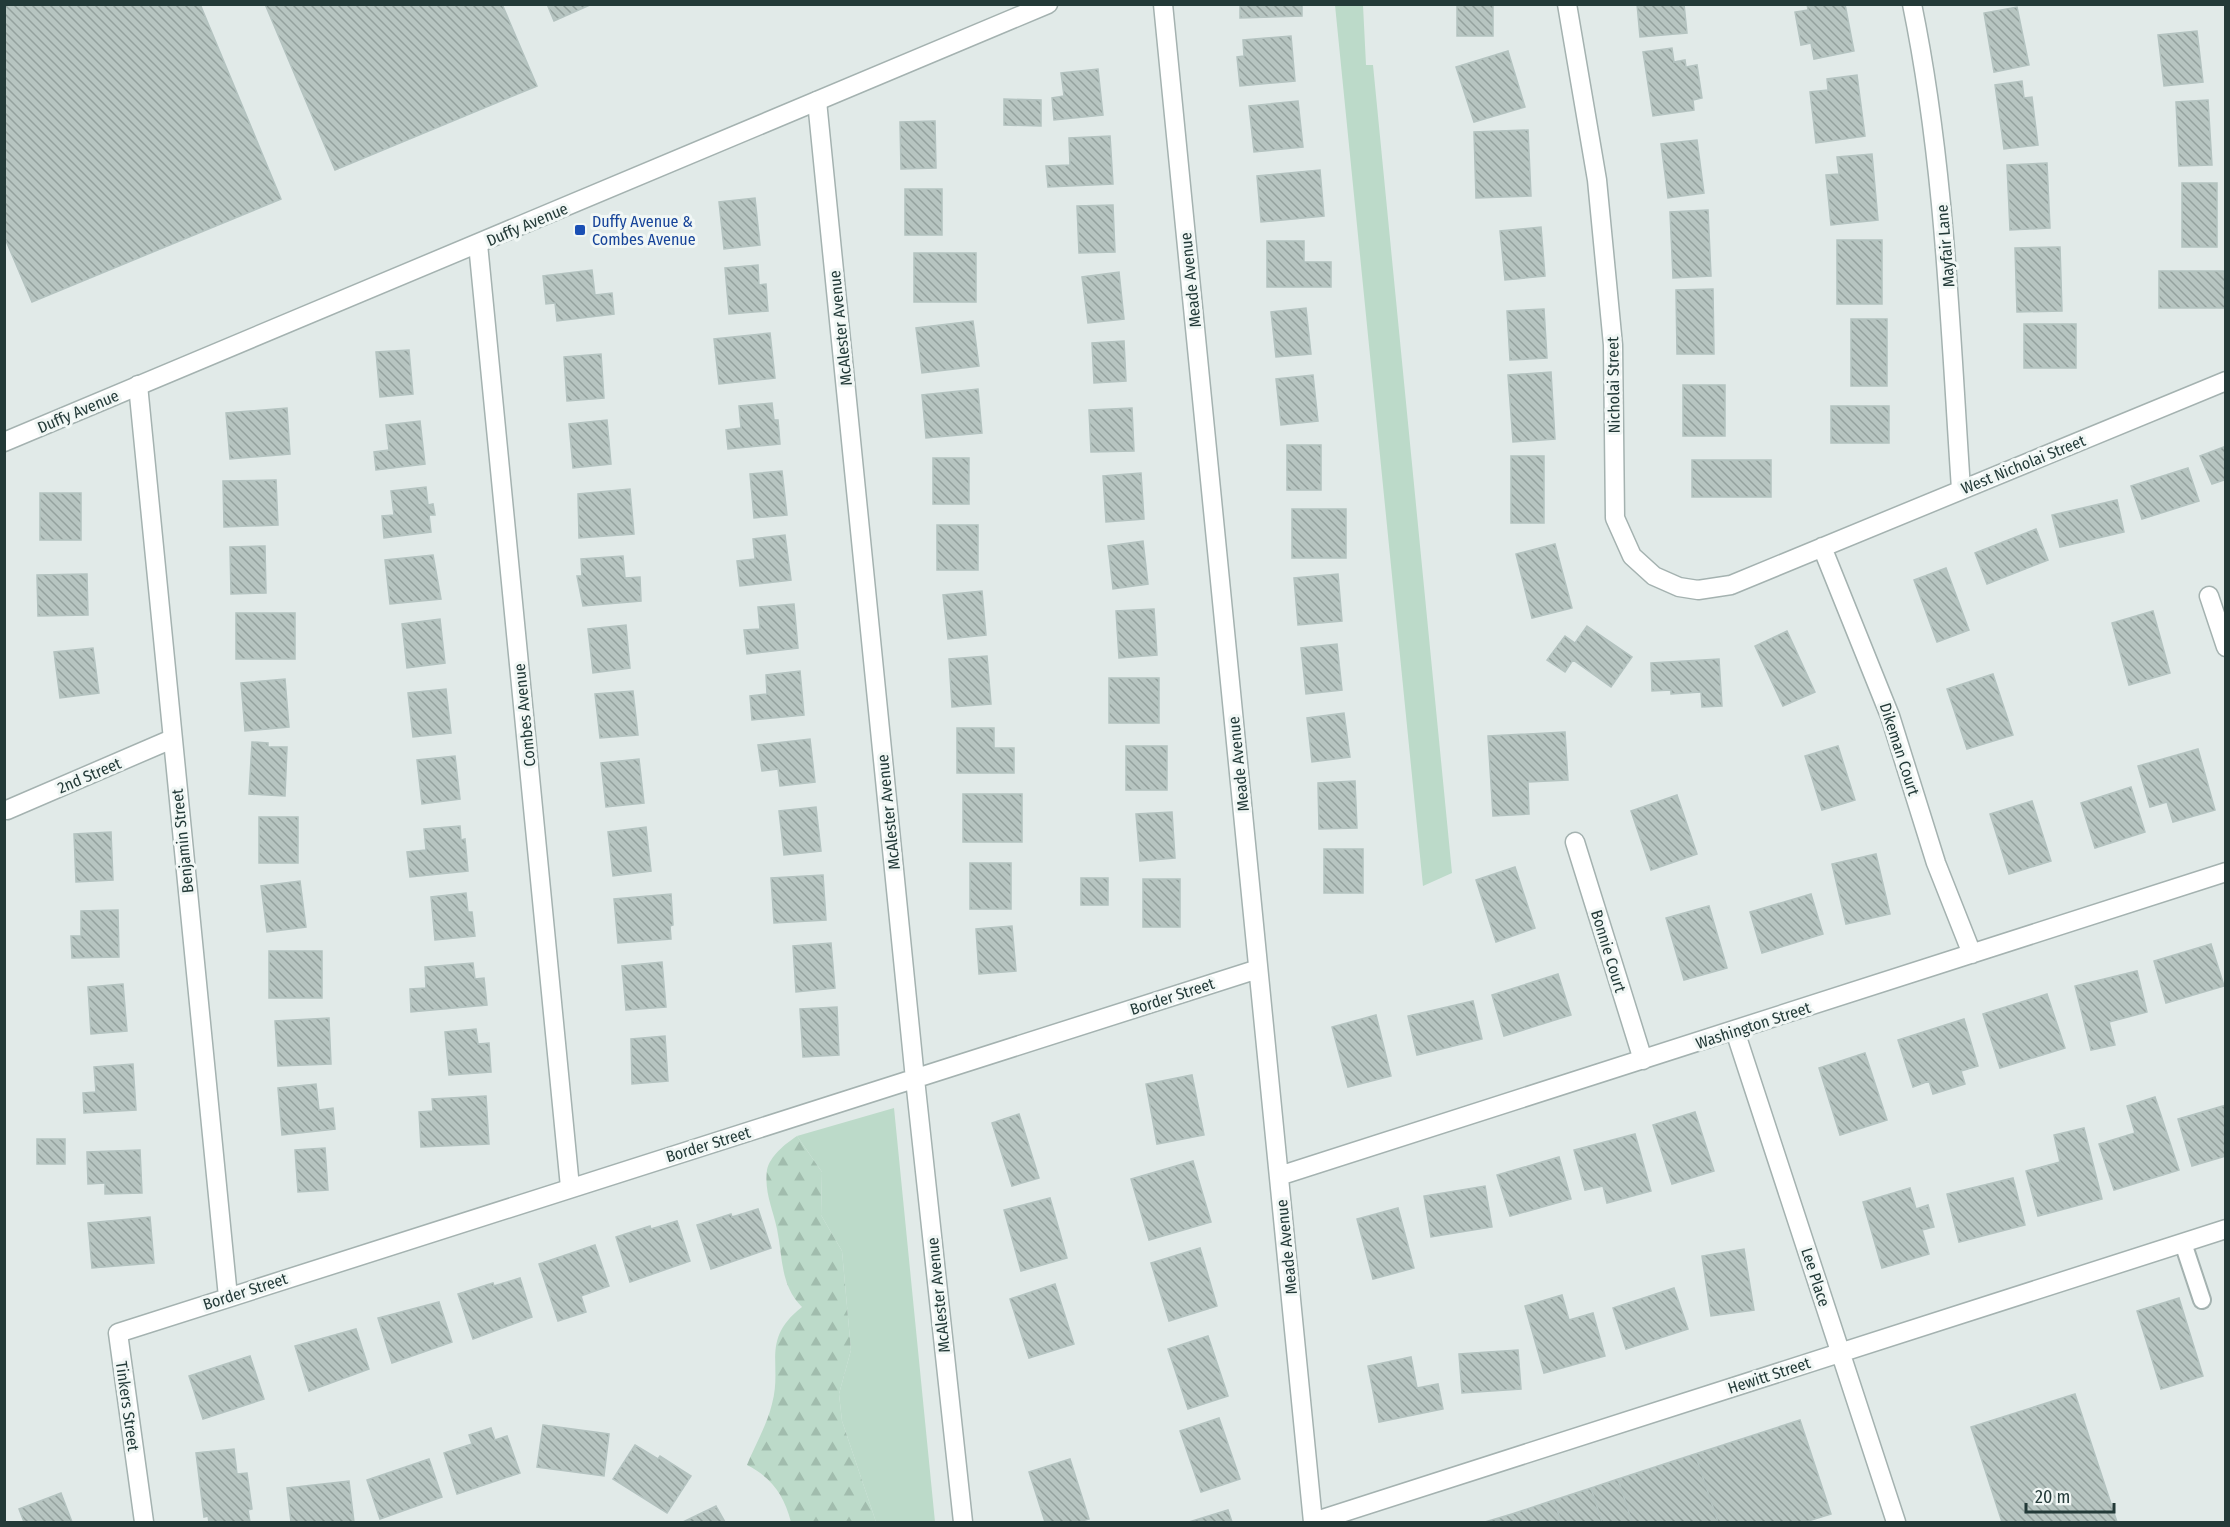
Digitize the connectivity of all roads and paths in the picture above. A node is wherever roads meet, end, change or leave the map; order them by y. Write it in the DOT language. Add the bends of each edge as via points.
graph roads {
  1 [pos="1048,4"];
  2 [pos="1163,4"];
  3 [pos="1567,4"];
  4 [pos="1911,4"];
  5 [pos="818,101"];
  6 [pos="478,244"];
  7 [pos="2226,381"];
  8 [pos="138,386"];
  9 [pos="4,441"];
  10 [pos="1961,489"];
  11 [pos="1822,547"];
  12 [pos="2209,596"];
  13 [pos="2226,647"];
  14 [pos="172,740"];
  15 [pos="7,810"];
  16 [pos="1575,842"];
  17 [pos="2226,872"];
  18 [pos="1972,954"];
  19 [pos="1258,969"];
  20 [pos="1736,1031"];
  21 [pos="1643,1060"];
  22 [pos="915,1079"];
  23 [pos="1279,1176"];
  24 [pos="570,1187"];
  25 [pos="2226,1229"];
  26 [pos="2183,1243"];
  27 [pos="228,1297"];
  28 [pos="2202,1300"];
  29 [pos="160,1319"];
  30 [pos="1840,1352"];
  31 [pos="144,1522"];
  32 [pos="963,1522"];
  33 [pos="1313,1522"];
  34 [pos="1896,1522"];
  1 -- 5 [label="street, Duffy Avenue"];
  2 -- 19 [label="street, Meade Avenue"];
  3 -- 11 [label="street, Nicholai Street" via="1598,180 1613,345 1615,518 1620,534 1632,556 1654,576 1698,590 1731,585"];
  4 -- 10 [label="street, Mayfair Lane" via="1921,51 1946,242"];
  5 -- 6 [label="street, Duffy Avenue"];
  5 -- 22 [label="street, McAlester Avenue"];
  6 -- 8 [label="street, Duffy Avenue"];
  6 -- 24 [label="street, Combes Avenue"];
  7 -- 10 [label="street, West Nicholai Street"];
  8 -- 9 [label="street, Duffy Avenue"];
  8 -- 14 [label="street, Benjamin Street"];
  10 -- 11 [label="street, West Nicholai Street"];
  11 -- 18 [label="street, Dikeman Court" via="1890,716 1936,863"];
  12 -- 13 [label="street"];
  14 -- 15 [label="street, 2nd Street"];
  14 -- 27 [label="street, Benjamin Street"];
  16 -- 21 [label="street, Bonnie Court"];
  17 -- 18 [label="street, Washington Street"];
  18 -- 20 [label="street, Washington Street"];
  19 -- 22 [label="street, Border Street"];
  19 -- 23 [label="street, Meade Avenue"];
  20 -- 21 [label="street, Washington Street"];
  20 -- 30 [label="street, Lee Place"];
  21 -- 23 [label="street, Washington Street"];
  22 -- 24 [label="street, Border Street"];
  22 -- 32 [label="street, McAlester Avenue"];
  23 -- 33 [label="street, Meade Avenue"];
  24 -- 27 [label="street, Border Street"];
  25 -- 26 [label="street, Hewitt Street"];
  26 -- 28 [label="lane"];
  26 -- 30 [label="street, Hewitt Street"];
  27 -- 29 [label="street, Border Street"];
  29 -- 31 [label="street, Tinkers Street" via="118,1333"];
  30 -- 33 [label="street, Hewitt Street"];
  30 -- 34 [label="street, Lee Place"];
}
